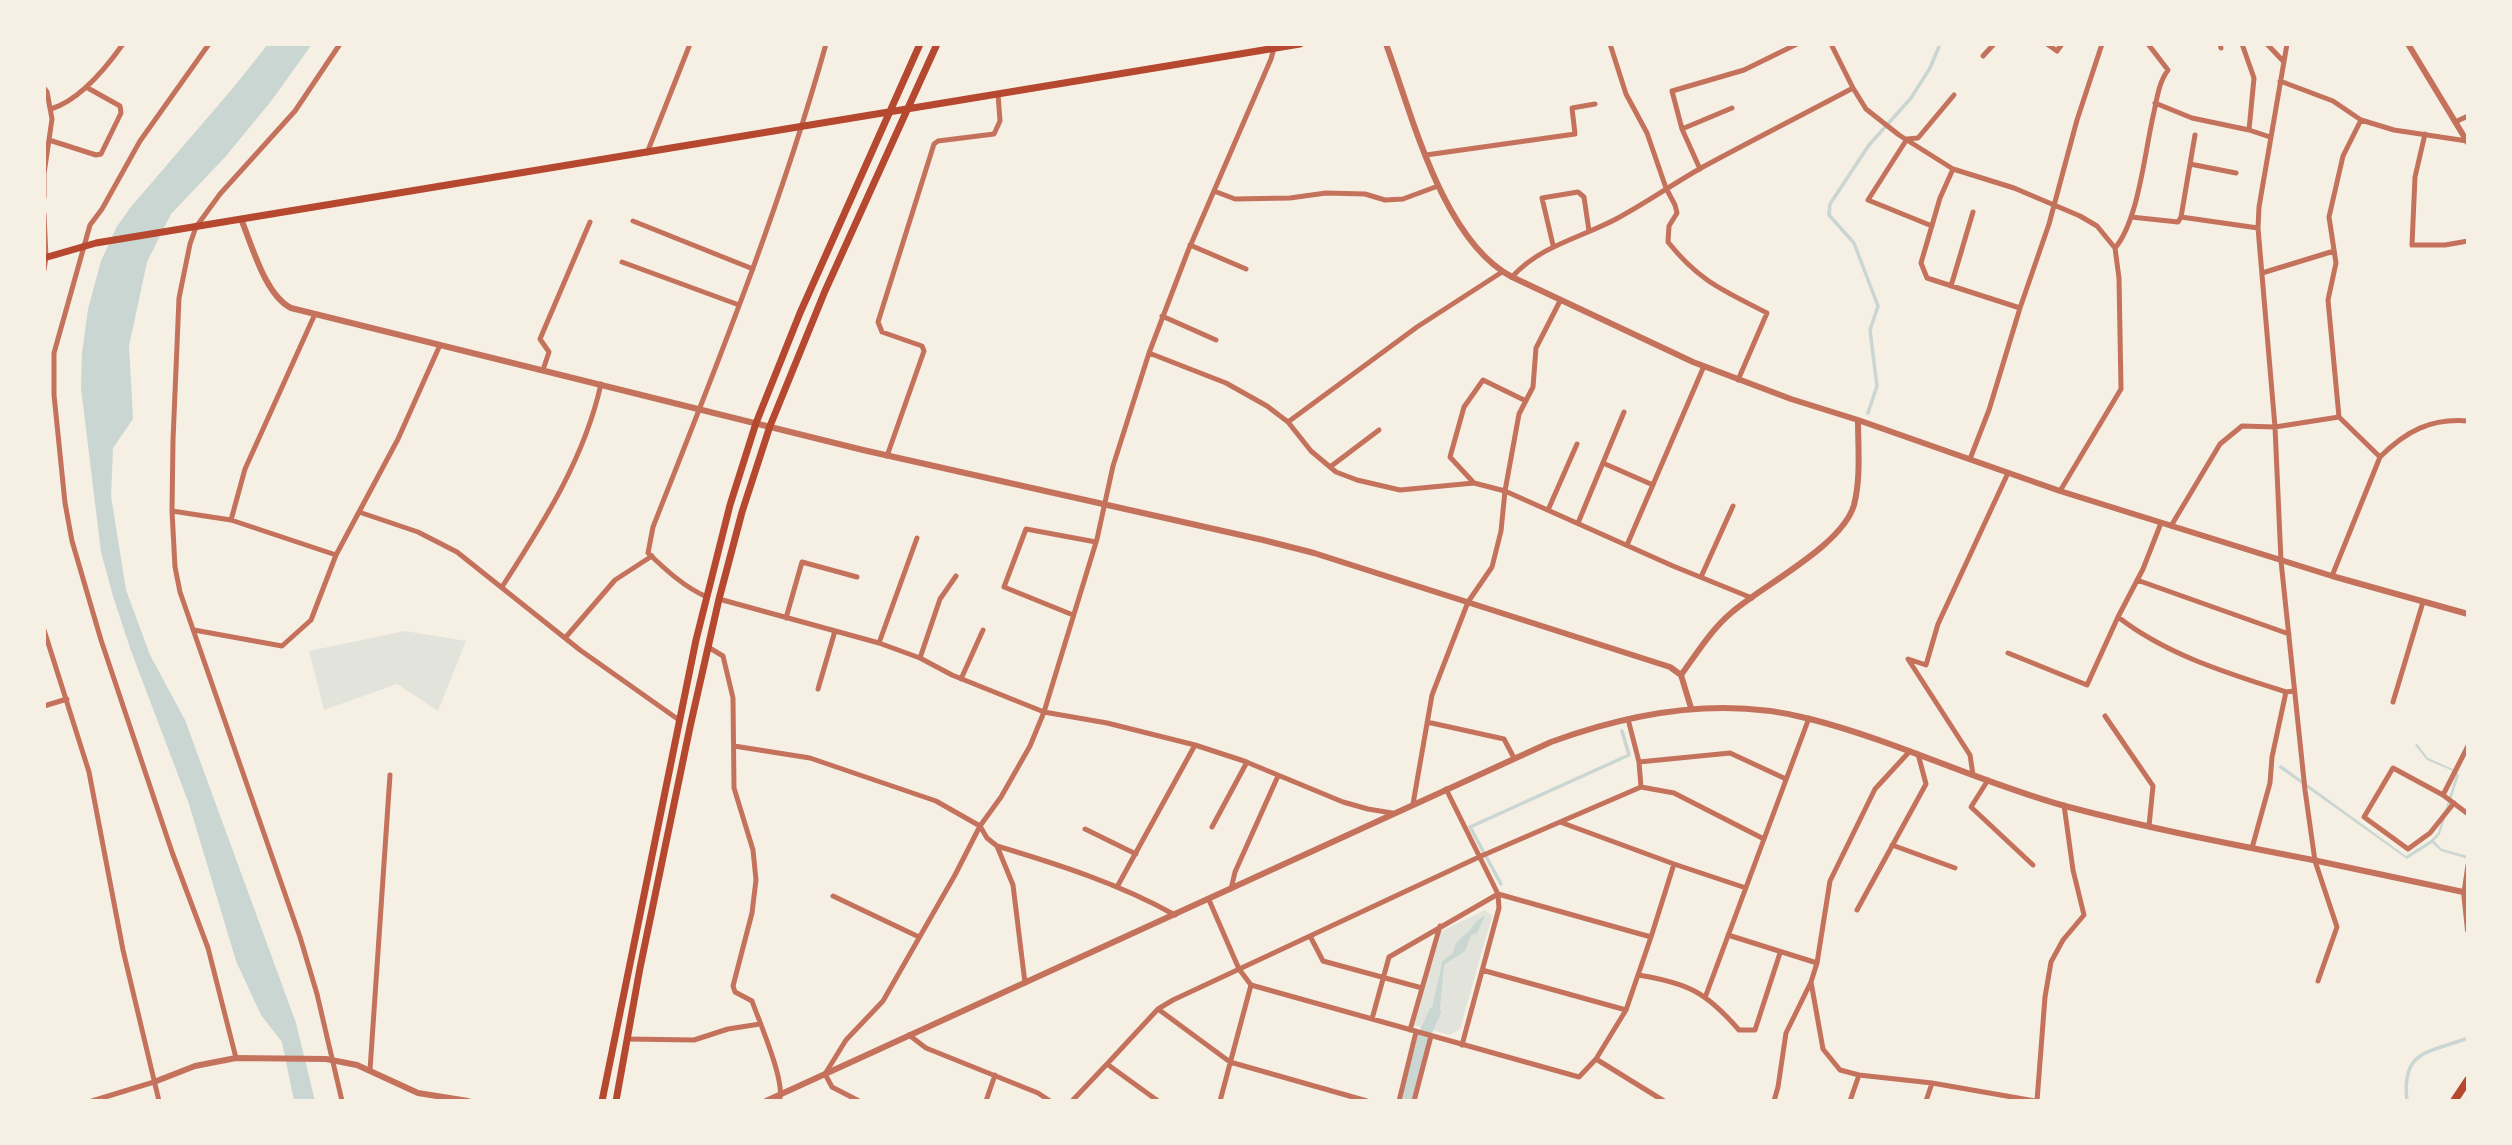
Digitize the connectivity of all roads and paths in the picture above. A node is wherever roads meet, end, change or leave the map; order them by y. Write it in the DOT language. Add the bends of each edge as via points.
graph roads {
  1 [pos="123,44"];
  2 [pos="209,44"];
  3 [pos="340,44"];
  4 [pos="690,44"];
  5 [pos="826,44"];
  6 [pos="920,44"];
  7 [pos="937,44"];
  8 [pos="1300,44"];
  9 [pos="1386,44"];
  10 [pos="1610,44"];
  11 [pos="1797,44"];
  12 [pos="1831,44"];
  13 [pos="1994,44"];
  14 [pos="2048,44"];
  15 [pos="2062,44"];
  16 [pos="2102,44"];
  17 [pos="2148,44"];
  18 [pos="2242,44"];
  19 [pos="2267,44"];
  20 [pos="2287,44"];
  21 [pos="2408,44"];
  22 [pos="1272,46"];
  23 [pos="1983,56"];
  24 [pos="2284,62"];
  25 [pos="2280,81"];
  26 [pos="86,87"];
  27 [pos="44,88"];
  28 [pos="1853,88"];
  29 [pos="998,94"];
  30 [pos="1954,95"];
  31 [pos="2155,103"];
  32 [pos="1595,104"];
  33 [pos="1732,108"];
  34 [pos="51,109"];
  35 [pos="907,109"];
  36 [pos="888,112"];
  37 [pos="2468,116"];
  38 [pos="52,120"];
  39 [pos="2361,120"];
  40 [pos="44,122"];
  41 [pos="2455,122"];
  42 [pos="803,126"];
  43 [pos="1682,130"];
  44 [pos="2249,130"];
  45 [pos="2425,134"];
  46 [pos="2195,135"];
  47 [pos="2270,136"];
  48 [pos="1907,139"];
  49 [pos="49,140"];
  50 [pos="2468,142"];
  51 [pos="647,153"];
  52 [pos="1426,155"];
  53 [pos="2190,164"];
  54 [pos="1700,169"];
  55 [pos="1953,169"];
  56 [pos="2236,173"];
  57 [pos="1438,186"];
  58 [pos="1666,188"];
  59 [pos="1214,191"];
  60 [pos="44,197"];
  61 [pos="2054,206"];
  62 [pos="1973,212"];
  63 [pos="44,214"];
  64 [pos="2131,217"];
  65 [pos="2181,217"];
  66 [pos="241,219"];
  67 [pos="633,221"];
  68 [pos="590,222"];
  69 [pos="1932,226"];
  70 [pos="196,227"];
  71 [pos="2259,228"];
  72 [pos="1589,231"];
  73 [pos="2468,241"];
  74 [pos="1190,245"];
  75 [pos="1553,245"];
  76 [pos="85,246"];
  77 [pos="2115,248"];
  78 [pos="2334,251"];
  79 [pos="45,257"];
  80 [pos="622,262"];
  81 [pos="753,269"];
  82 [pos="1246,269"];
  83 [pos="44,270"];
  84 [pos="1502,272"];
  85 [pos="2262,273"];
  86 [pos="1512,277"];
  87 [pos="1951,286"];
  88 [pos="1560,301"];
  89 [pos="739,305"];
  90 [pos="2020,308"];
  91 [pos="315,314"];
  92 [pos="1162,316"];
  93 [pos="1216,340"];
  94 [pos="440,345"];
  95 [pos="1149,353"];
  96 [pos="1704,366"];
  97 [pos="542,370"];
  98 [pos="1738,380"];
  99 [pos="601,384"];
  100 [pos="1526,401"];
  101 [pos="699,409"];
  102 [pos="1624,412"];
  103 [pos="2339,417"];
  104 [pos="1858,420"];
  105 [pos="2468,421"];
  106 [pos="1288,422"];
  107 [pos="756,423"];
  108 [pos="770,426"];
  109 [pos="2275,427"];
  110 [pos="1379,430"];
  111 [pos="1577,444"];
  112 [pos="887,456"];
  113 [pos="2380,457"];
  114 [pos="1970,459"];
  115 [pos="1603,463"];
  116 [pos="1330,467"];
  117 [pos="2008,473"];
  118 [pos="1474,483"];
  119 [pos="1653,485"];
  120 [pos="1505,491"];
  121 [pos="2060,491"];
  122 [pos="1104,503"];
  123 [pos="1733,506"];
  124 [pos="1548,510"];
  125 [pos="172,511"];
  126 [pos="359,512"];
  127 [pos="231,520"];
  128 [pos="1578,523"];
  129 [pos="2161,523"];
  130 [pos="2171,526"];
  131 [pos="917,538"];
  132 [pos="1096,542"];
  133 [pos="1627,545"];
  134 [pos="336,555"];
  135 [pos="652,556"];
  136 [pos="2281,561"];
  137 [pos="956,576"];
  138 [pos="2332,576"];
  139 [pos="857,577"];
  140 [pos="1701,577"];
  141 [pos="2137,580"];
  142 [pos="502,587"];
  143 [pos="707,597"];
  144 [pos="1752,598"];
  145 [pos="719,599"];
  146 [pos="1468,602"];
  147 [pos="2423,602"];
  148 [pos="2468,614"];
  149 [pos="1073,615"];
  150 [pos="2118,617"];
  151 [pos="786,618"];
  152 [pos="44,630"];
  153 [pos="194,630"];
  154 [pos="983,630"];
  155 [pos="835,631"];
  156 [pos="2289,634"];
  157 [pos="565,638"];
  158 [pos="879,643"];
  159 [pos="708,647"];
  160 [pos="2008,653"];
  161 [pos="920,658"];
  162 [pos="1681,675"];
  163 [pos="961,679"];
  164 [pos="818,689"];
  165 [pos="2294,691"];
  166 [pos="2286,692"];
  167 [pos="67,699"];
  168 [pos="2393,702"];
  169 [pos="44,706"];
  170 [pos="1691,708"];
  171 [pos="1044,712"];
  172 [pos="2105,716"];
  173 [pos="1809,718"];
  174 [pos="1628,719"];
  175 [pos="679,720"];
  176 [pos="1427,722"];
  177 [pos="1195,745"];
  178 [pos="2468,746"];
  179 [pos="734,747"];
  180 [pos="1910,751"];
  181 [pos="1919,754"];
  182 [pos="1514,758"];
  183 [pos="1247,762"];
  184 [pos="1639,762"];
  185 [pos="390,775"];
  186 [pos="1973,775"];
  187 [pos="1278,776"];
  188 [pos="1786,779"];
  189 [pos="1988,780"];
  190 [pos="1641,787"];
  191 [pos="1446,789"];
  192 [pos="2443,795"];
  193 [pos="2454,803"];
  194 [pos="1413,804"];
  195 [pos="2064,805"];
  196 [pos="1392,813"];
  197 [pos="2468,814"];
  198 [pos="1560,822"];
  199 [pos="980,826"];
  200 [pos="2150,826"];
  201 [pos="1212,827"];
  202 [pos="1084,828"];
  203 [pos="1763,839"];
  204 [pos="1892,845"];
  205 [pos="996,846"];
  206 [pos="2252,848"];
  207 [pos="1136,854"];
  208 [pos="1479,857"];
  209 [pos="2315,861"];
  210 [pos="1674,863"];
  211 [pos="2033,865"];
  212 [pos="2468,865"];
  213 [pos="1955,868"];
  214 [pos="1117,887"];
  215 [pos="1746,887"];
  216 [pos="1231,890"];
  217 [pos="2466,892"];
  218 [pos="1498,894"];
  219 [pos="833,896"];
  220 [pos="1209,900"];
  221 [pos="1857,910"];
  222 [pos="1175,915"];
  223 [pos="1440,926"];
  224 [pos="2468,930"];
  225 [pos="1310,936"];
  226 [pos="1728,936"];
  227 [pos="919,937"];
  228 [pos="1651,937"];
  229 [pos="1780,953"];
  230 [pos="1817,963"];
  231 [pos="1240,969"];
  232 [pos="1482,970"];
  233 [pos="1638,975"];
  234 [pos="1383,977"];
  235 [pos="2318,981"];
  236 [pos="1811,982"];
  237 [pos="1025,983"];
  238 [pos="1251,985"];
  239 [pos="1422,988"];
  240 [pos="1706,995"];
  241 [pos="1158,1010"];
  242 [pos="1626,1010"];
  243 [pos="1372,1019"];
  244 [pos="760,1024"];
  245 [pos="1413,1031"];
  246 [pos="909,1035"];
  247 [pos="1431,1036"];
  248 [pos="627,1039"];
  249 [pos="1462,1045"];
  250 [pos="240,1058"];
  251 [pos="330,1059"];
  252 [pos="1596,1059"];
  253 [pos="1230,1062"];
  254 [pos="1107,1063"];
  255 [pos="370,1070"];
  256 [pos="825,1074"];
  257 [pos="995,1075"];
  258 [pos="1859,1075"];
  259 [pos="2468,1080"];
  260 [pos="154,1082"];
  261 [pos="1932,1083"];
  262 [pos="1148,1094"];
  263 [pos="781,1098"];
  264 [pos="92,1101"];
  265 [pos="159,1101"];
  266 [pos="342,1101"];
  267 [pos="468,1101"];
  268 [pos="602,1101"];
  269 [pos="616,1101"];
  270 [pos="766,1101"];
  271 [pos="859,1101"];
  272 [pos="986,1101"];
  273 [pos="1050,1101"];
  274 [pos="1072,1101"];
  275 [pos="1143,1101"];
  276 [pos="1158,1101"];
  277 [pos="1220,1101"];
  278 [pos="1367,1101"];
  279 [pos="1399,1101"];
  280 [pos="1415,1101"];
  281 [pos="1664,1101"];
  282 [pos="1774,1101"];
  283 [pos="1850,1101"];
  284 [pos="1926,1101"];
  285 [pos="2036,1101"];
  286 [pos="2454,1101"];
  1 -- 26 [label="street"];
  2 -- 76 [label="street" via="140,141 90,226"];
  3 -- 70 [label="street" via="295,111"];
  4 -- 51 [label="street"];
  5 -- 42 [label="street"];
  6 -- 36 [label="main road"];
  7 -- 35 [label="main road"];
  8 -- 22 [label="main road"];
  9 -- 52 [label="street"];
  10 -- 58 [label="street"];
  11 -- 43 [label="street" via="1744,70 1672,91"];
  12 -- 28 [label="street"];
  13 -- 23 [label="street"];
  14 -- 15 [label="street" via="2057,51"];
  16 -- 61 [label="street"];
  17 -- 31 [label="street" via="2168,70"];
  18 -- 44 [label="street" via="2254,78"];
  19 -- 24 [label="street"];
  20 -- 24 [label="street"];
  21 -- 41 [label="street"];
  22 -- 29 [label="main road"];
  22 -- 59 [label="street"];
  24 -- 25 [label="street"];
  25 -- 39 [label="street" via="2324,97"];
  25 -- 47 [label="street"];
  26 -- 34 [label="street" via="64,105"];
  26 -- 49 [label="street" via="120,106 121,113 101,154"];
  27 -- 34 [label="street"];
  28 -- 48 [label="street" via="1866,108"];
  28 -- 54 [label="street"];
  29 -- 35 [label="main road"];
  29 -- 112 [label="street" via="1000,121 994,134 934,144 878,322 882,332 922,346 924,351"];
  30 -- 48 [label="street" via="1918,138"];
  31 -- 44 [label="street" via="2192,118"];
  31 -- 64 [label="street"];
  32 -- 52 [label="street" via="1572,108 1575,134"];
  33 -- 43 [label="street"];
  34 -- 38 [label="street"];
  35 -- 36 [label="main road"];
  35 -- 108 [label="main road"];
  36 -- 42 [label="main road"];
  36 -- 107 [label="main road"];
  37 -- 41 [label="street"];
  38 -- 40 [label="street"];
  38 -- 49 [label="street"];
  39 -- 45 [label="street"];
  39 -- 78 [label="street" via="2343,156 2329,217"];
  41 -- 50 [label="street"];
  42 -- 51 [label="main road"];
  42 -- 81 [label="street"];
  43 -- 54 [label="street"];
  44 -- 47 [label="street"];
  45 -- 50 [label="street"];
  45 -- 73 [label="street" via="2415,177 2412,245"];
  46 -- 53 [label="street"];
  47 -- 71 [label="street"];
  48 -- 55 [label="street"];
  48 -- 69 [label="street" via="1868,200"];
  49 -- 60 [label="street"];
  51 -- 66 [label="main road"];
  52 -- 57 [label="street"];
  53 -- 56 [label="street"];
  53 -- 65 [label="street"];
  54 -- 58 [label="street"];
  55 -- 61 [label="street"];
  55 -- 69 [label="street"];
  57 -- 59 [label="street" via="1403,200 1326,193 1235,198"];
  57 -- 84 [label="street" via="1465,234"];
  58 -- 72 [label="street"];
  58 -- 98 [label="street" via="1676,213 1668,243 1719,290 1767,313"];
  59 -- 74 [label="street"];
  61 -- 77 [label="street" via="2097,226"];
  61 -- 90 [label="street"];
  62 -- 87 [label="street"];
  63 -- 79 [label="street"];
  64 -- 65 [label="street" via="2178,222"];
  64 -- 77 [label="street" via="2125,237"];
  65 -- 71 [label="street"];
  66 -- 70 [label="main road"];
  66 -- 91 [label="street" via="275,296 291,308"];
  67 -- 81 [label="street"];
  68 -- 97 [label="street" via="540,339 549,352"];
  69 -- 87 [label="street" via="1921,264 1927,278"];
  70 -- 76 [label="main road"];
  70 -- 125 [label="street" via="178,298"];
  71 -- 85 [label="street"];
  72 -- 75 [label="street"];
  72 -- 75 [label="street" via="1584,197 1578,192 1542,198"];
  74 -- 82 [label="street"];
  74 -- 92 [label="street"];
  75 -- 86 [label="street"];
  76 -- 79 [label="main road"];
  76 -- 250 [label="street" via="54,353 54,395 72,541 101,640 208,948"];
  77 -- 121 [label="street" via="2121,389"];
  78 -- 85 [label="street"];
  78 -- 103 [label="street" via="2328,300"];
  79 -- 83 [label="street"];
  80 -- 89 [label="street"];
  81 -- 89 [label="street"];
  84 -- 86 [label="street"];
  84 -- 106 [label="street" via="1417,327"];
  85 -- 109 [label="street"];
  86 -- 88 [label="street"];
  87 -- 90 [label="street"];
  88 -- 96 [label="street"];
  88 -- 100 [label="street" via="1536,348 1533,387"];
  89 -- 101 [label="street"];
  90 -- 114 [label="street"];
  91 -- 94 [label="street"];
  91 -- 127 [label="street" via="245,469"];
  92 -- 93 [label="street"];
  92 -- 95 [label="street"];
  94 -- 97 [label="street"];
  94 -- 126 [label="street"];
  95 -- 106 [label="street" via="1226,383"];
  95 -- 122 [label="street"];
  96 -- 98 [label="street"];
  96 -- 119 [label="street"];
  97 -- 99 [label="street"];
  98 -- 104 [label="street"];
  99 -- 101 [label="street"];
  99 -- 142 [label="street" via="575,464"];
  100 -- 118 [label="street" via="1483,380 1464,407 1450,457"];
  100 -- 120 [label="street" via="1519,414"];
  101 -- 107 [label="street"];
  101 -- 135 [label="street" via="653,527"];
  102 -- 115 [label="street"];
  103 -- 109 [label="street"];
  103 -- 113 [label="street"];
  104 -- 114 [label="street"];
  104 -- 144 [label="street" via="1857,487 1847,521"];
  105 -- 113 [label="street" via="2424,425 2395,441"];
  106 -- 116 [label="street"];
  107 -- 108 [label="street"];
  107 -- 143 [label="main road"];
  108 -- 112 [label="street"];
  108 -- 145 [label="main road"];
  109 -- 130 [label="street" via="2242,426 2220,444"];
  109 -- 136 [label="street"];
  110 -- 116 [label="street"];
  111 -- 124 [label="street"];
  112 -- 122 [label="street"];
  113 -- 138 [label="street"];
  114 -- 117 [label="street"];
  115 -- 119 [label="street"];
  115 -- 128 [label="street"];
  116 -- 118 [label="street" via="1357,480 1400,490"];
  117 -- 121 [label="street"];
  117 -- 186 [label="street" via="1938,625 1926,665 1908,659 1970,755"];
  118 -- 120 [label="street"];
  119 -- 133 [label="street"];
  120 -- 124 [label="street"];
  120 -- 146 [label="street" via="1492,567"];
  121 -- 129 [label="street"];
  122 -- 132 [label="street"];
  122 -- 146 [label="street" via="1314,553"];
  123 -- 140 [label="street"];
  124 -- 128 [label="street"];
  125 -- 127 [label="street"];
  125 -- 153 [label="street" via="175,567"];
  126 -- 134 [label="street"];
  126 -- 142 [label="street" via="418,532 457,552"];
  127 -- 134 [label="street"];
  128 -- 133 [label="street"];
  129 -- 130 [label="street"];
  129 -- 141 [label="street"];
  130 -- 136 [label="street"];
  131 -- 158 [label="street"];
  132 -- 149 [label="street"];
  132 -- 149 [label="street" via="1026,529 1004,587"];
  133 -- 140 [label="street"];
  134 -- 153 [label="street" via="311,620 282,646"];
  135 -- 143 [label="street" via="666,571"];
  135 -- 157 [label="street" via="615,580"];
  136 -- 138 [label="street"];
  136 -- 156 [label="street"];
  137 -- 161 [label="street" via="940,599"];
  138 -- 147 [label="street"];
  139 -- 151 [label="street" via="802,562"];
  140 -- 144 [label="street"];
  141 -- 150 [label="street"];
  141 -- 156 [label="street"];
  142 -- 157 [label="street"];
  143 -- 175 [label="main road"];
  144 -- 162 [label="street" via="1716,627"];
  145 -- 151 [label="street"];
  145 -- 159 [label="main road"];
  146 -- 162 [label="street" via="1655,661"];
  146 -- 176 [label="street" via="1432,695"];
  147 -- 148 [label="street"];
  147 -- 168 [label="street"];
  149 -- 171 [label="street"];
  150 -- 160 [label="street" via="2087,685"];
  150 -- 166 [label="street" via="2179,654"];
  151 -- 155 [label="street"];
  152 -- 167 [label="street"];
  153 -- 251 [label="street" via="300,937"];
  154 -- 163 [label="street"];
  155 -- 158 [label="street"];
  155 -- 164 [label="street"];
  156 -- 165 [label="street"];
  157 -- 175 [label="street"];
  158 -- 161 [label="street"];
  159 -- 179 [label="street" via="723,656 733,698"];
  159 -- 248 [label="main road"];
  161 -- 163 [label="street"];
  162 -- 170 [label="street"];
  163 -- 171 [label="street"];
  165 -- 166 [label="street"];
  165 -- 209 [label="street"];
  166 -- 206 [label="street" via="2270,783"];
  167 -- 169 [label="street"];
  167 -- 260 [label="street" via="89,772 122,950"];
  170 -- 173 [label="street" via="1758,710"];
  170 -- 174 [label="street"];
  171 -- 177 [label="street"];
  171 -- 199 [label="street" via="1026,755"];
  172 -- 200 [label="street" via="2153,786"];
  173 -- 180 [label="street"];
  173 -- 188 [label="street"];
  174 -- 182 [label="street" via="1586,729"];
  174 -- 184 [label="street"];
  175 -- 268 [label="main road"];
  176 -- 182 [label="street" via="1504,739"];
  176 -- 194 [label="street"];
  177 -- 183 [label="street"];
  177 -- 207 [label="street"];
  178 -- 192 [label="street"];
  179 -- 199 [label="street" via="810,758 936,801"];
  179 -- 244 [label="street" via="734,788 753,850 756,880 733,986 752,1001"];
  180 -- 181 [label="street"];
  180 -- 230 [label="street" via="1875,789 1830,881"];
  181 -- 186 [label="street"];
  181 -- 204 [label="street" via="1926,784"];
  182 -- 191 [label="street"];
  183 -- 187 [label="street"];
  183 -- 201 [label="street"];
  184 -- 188 [label="street" via="1730,753"];
  184 -- 190 [label="street"];
  185 -- 255 [label="street"];
  186 -- 189 [label="street"];
  187 -- 196 [label="street" via="1343,802"];
  187 -- 216 [label="street"];
  188 -- 203 [label="street"];
  189 -- 195 [label="street"];
  189 -- 211 [label="street" via="1971,807"];
  190 -- 198 [label="street"];
  190 -- 203 [label="street" via="1674,793"];
  191 -- 194 [label="street"];
  191 -- 208 [label="street"];
  192 -- 193 [label="street"];
  192 -- 193 [label="street" via="2393,768 2364,817 2408,849 2430,833"];
  193 -- 197 [label="street"];
  194 -- 196 [label="street"];
  195 -- 200 [label="street"];
  195 -- 285 [label="street" via="2084,915 2051,962"];
  196 -- 216 [label="street"];
  198 -- 208 [label="street"];
  198 -- 210 [label="street"];
  199 -- 205 [label="street"];
  199 -- 227 [label="street"];
  200 -- 206 [label="street"];
  202 -- 207 [label="street"];
  203 -- 215 [label="street"];
  204 -- 213 [label="street"];
  204 -- 221 [label="street"];
  205 -- 214 [label="street"];
  205 -- 237 [label="street" via="1013,885"];
  206 -- 209 [label="street"];
  207 -- 214 [label="street"];
  208 -- 218 [label="street"];
  208 -- 225 [label="street"];
  209 -- 217 [label="street"];
  209 -- 235 [label="street" via="2337,927"];
  210 -- 215 [label="street"];
  210 -- 228 [label="street"];
  212 -- 217 [label="street"];
  214 -- 222 [label="street"];
  215 -- 226 [label="street"];
  216 -- 220 [label="street"];
  217 -- 224 [label="street"];
  218 -- 223 [label="street"];
  218 -- 228 [label="street"];
  218 -- 232 [label="street" via="1499,908"];
  219 -- 227 [label="street"];
  220 -- 222 [label="street"];
  220 -- 231 [label="street"];
  222 -- 237 [label="street"];
  223 -- 234 [label="street" via="1389,957"];
  223 -- 239 [label="street"];
  225 -- 231 [label="street"];
  225 -- 234 [label="street" via="1323,961"];
  226 -- 229 [label="street"];
  226 -- 240 [label="street"];
  227 -- 256 [label="street" via="883,1001 846,1040"];
  228 -- 233 [label="street"];
  229 -- 230 [label="street"];
  229 -- 240 [label="street" via="1755,1030 1739,1030"];
  230 -- 236 [label="street"];
  231 -- 238 [label="street"];
  231 -- 241 [label="street"];
  232 -- 242 [label="street"];
  232 -- 249 [label="street"];
  233 -- 240 [label="street" via="1671,980"];
  233 -- 242 [label="street"];
  234 -- 239 [label="street"];
  234 -- 243 [label="street"];
  236 -- 258 [label="street" via="1823,1049 1840,1070"];
  236 -- 282 [label="street" via="1786,1033"];
  237 -- 246 [label="street"];
  238 -- 243 [label="street"];
  238 -- 253 [label="street"];
  239 -- 245 [label="street"];
  241 -- 253 [label="street"];
  241 -- 254 [label="street"];
  242 -- 252 [label="street"];
  243 -- 245 [label="street"];
  244 -- 248 [label="street" via="694,1040"];
  244 -- 263 [label="street"];
  245 -- 247 [label="street"];
  245 -- 279 [label="street"];
  246 -- 256 [label="street"];
  246 -- 257 [label="street" via="926,1048"];
  247 -- 249 [label="street"];
  247 -- 280 [label="street"];
  248 -- 269 [label="main road"];
  249 -- 252 [label="street" via="1579,1077"];
  250 -- 251 [label="street"];
  250 -- 260 [label="street" via="195,1066"];
  251 -- 255 [label="street"];
  251 -- 266 [label="street"];
  252 -- 281 [label="street"];
  253 -- 277 [label="street"];
  253 -- 278 [label="street"];
  254 -- 262 [label="street"];
  254 -- 274 [label="street"];
  255 -- 267 [label="street" via="418,1093"];
  256 -- 263 [label="street"];
  256 -- 271 [label="street" via="832,1087"];
  257 -- 272 [label="street"];
  257 -- 273 [label="street"];
  258 -- 261 [label="street"];
  258 -- 283 [label="street"];
  259 -- 286 [label="main road"];
  260 -- 264 [label="street"];
  260 -- 265 [label="street"];
  261 -- 284 [label="street"];
  261 -- 285 [label="street"];
  262 -- 275 [label="street"];
  262 -- 276 [label="street"];
  263 -- 270 [label="street"];
}
